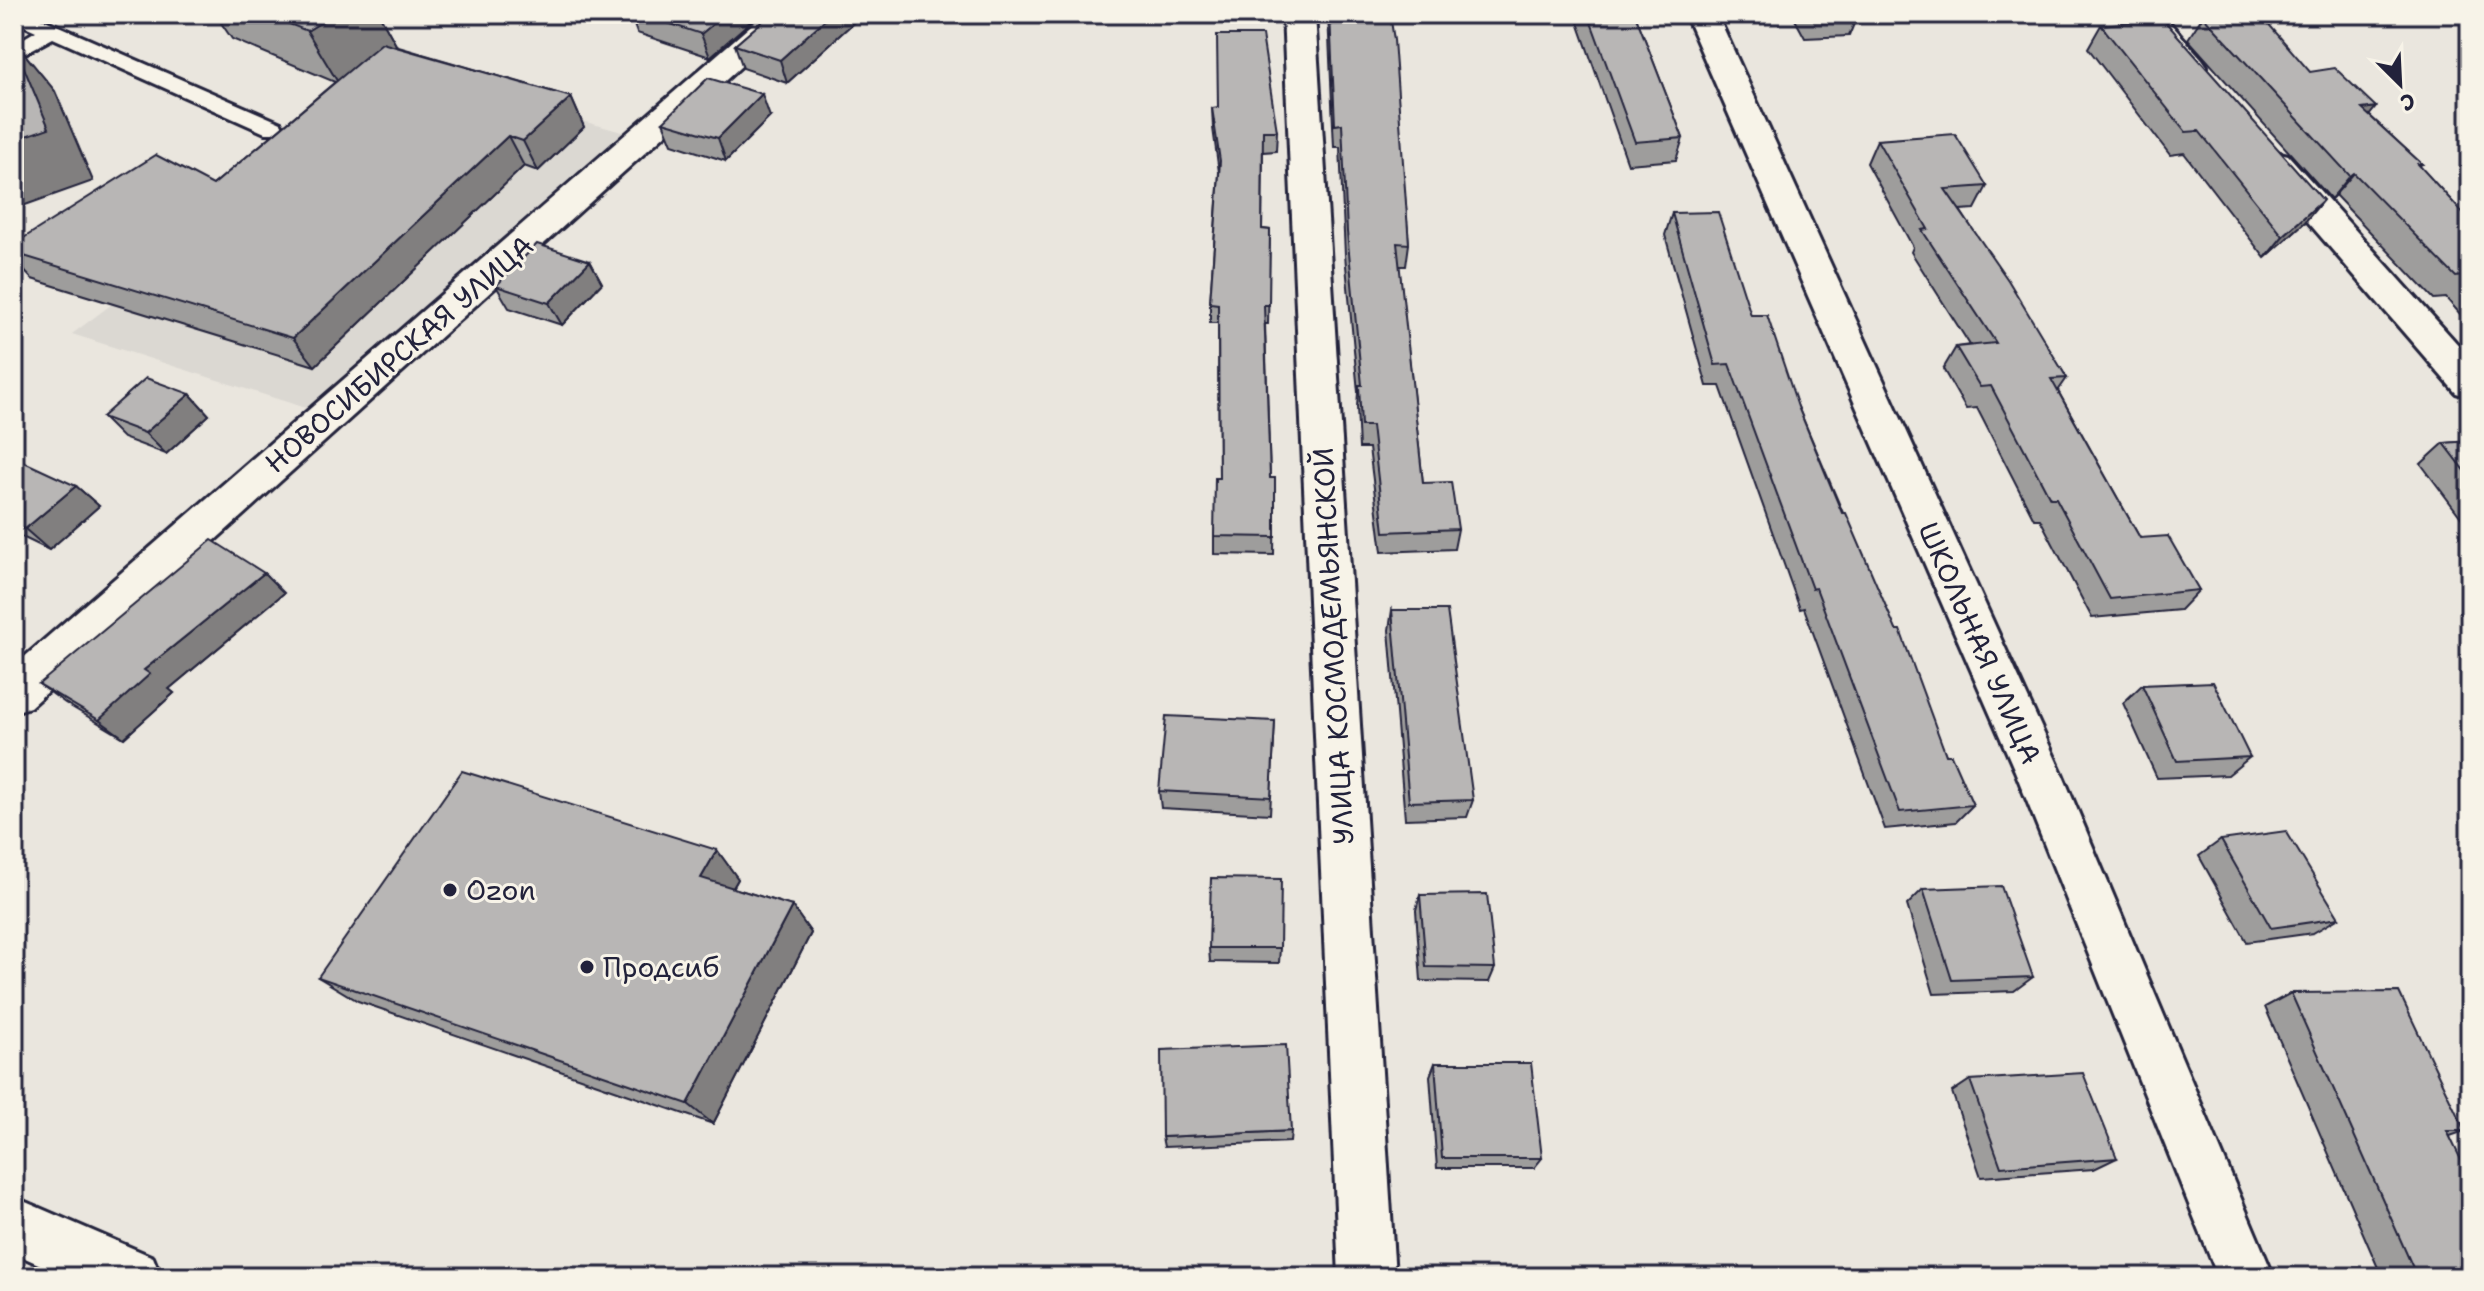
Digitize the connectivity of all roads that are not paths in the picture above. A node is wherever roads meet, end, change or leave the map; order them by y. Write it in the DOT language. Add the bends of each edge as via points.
graph roads {
  1 [pos="14,14"];
  2 [pos="783,14"];
  3 [pos="1299,14"];
  4 [pos="1701,14"];
  5 [pos="2145,14"];
  6 [pos="51,31"];
  7 [pos="14,53"];
  8 [pos="2208,85"];
  9 [pos="273,128"];
  10 [pos="2250,133"];
  11 [pos="2470,383"];
  12 [pos="14,693"];
  13 [pos="14,1225"];
  14 [pos="133,1277"];
  15 [pos="1367,1277"];
  16 [pos="2246,1277"];
  1 -- 6 [label="lane"];
  2 -- 12 [label="street, НОВОСИБИРСКАЯ УЛИЦА"];
  3 -- 15 [label="street, УЛИЦА КОСМОДЕМЬЯНСКОЙ"];
  4 -- 16 [label="street, ШКОЛЬНАЯ УЛИЦА" via="2038,771"];
  5 -- 8 [label="street"];
  6 -- 7 [label="lane"];
  6 -- 9 [label="lane"];
  10 -- 11 [label="street"];
  13 -- 14 [label="street"];
}
